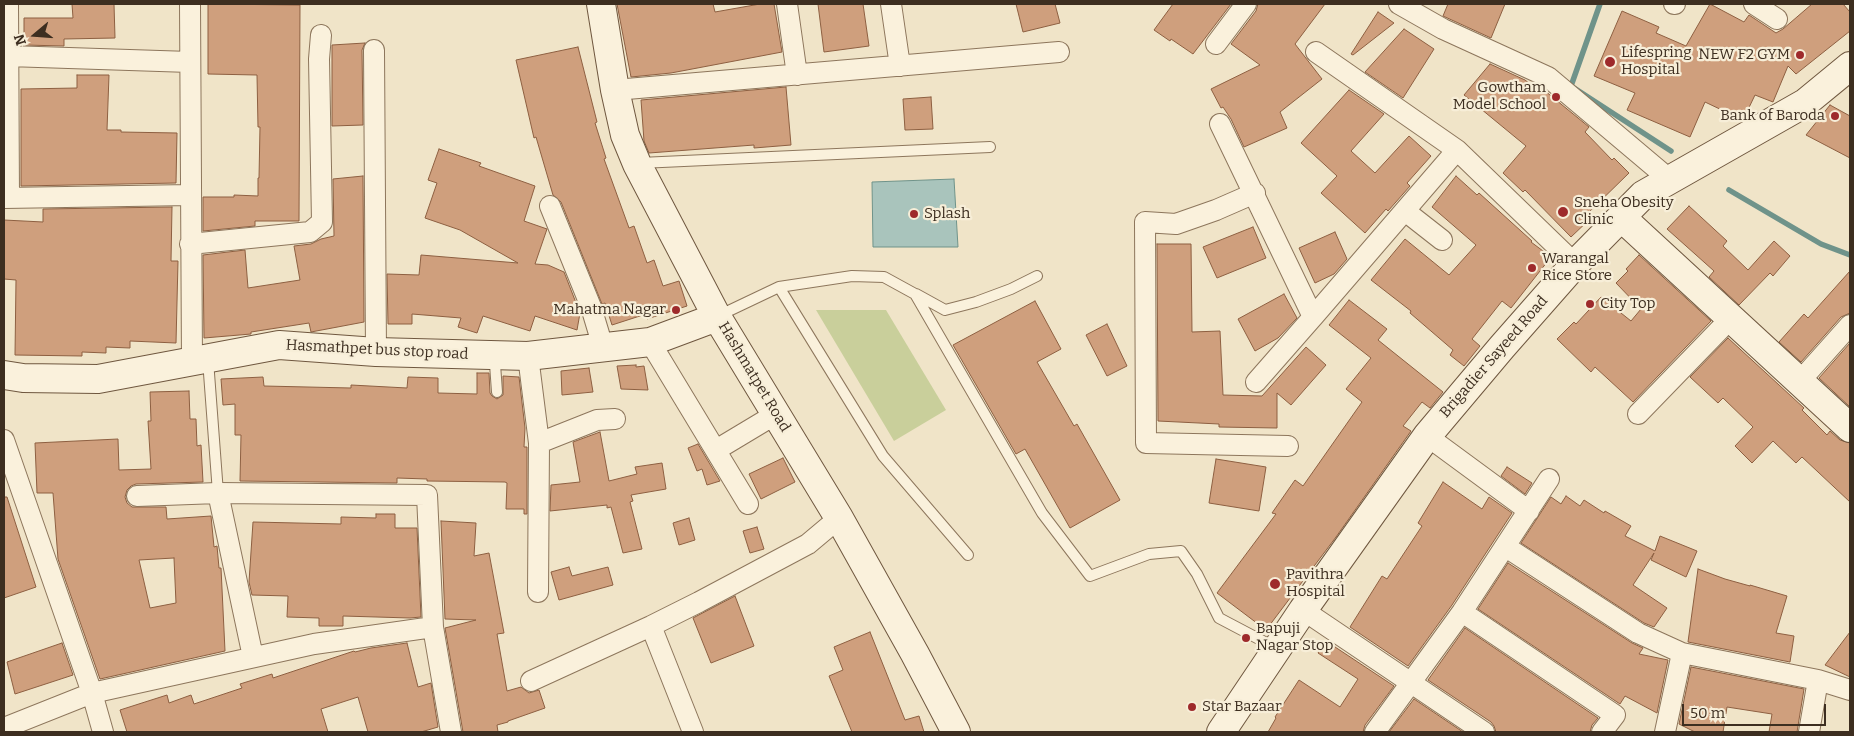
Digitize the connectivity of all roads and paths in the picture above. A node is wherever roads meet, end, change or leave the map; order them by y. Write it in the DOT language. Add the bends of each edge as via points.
graph roads {
  1 [pos="8,4"];
  2 [pos="190,4"];
  3 [pos="601,4"];
  4 [pos="787,4"];
  5 [pos="891,4"];
  6 [pos="1246,4"];
  7 [pos="1399,4"];
  8 [pos="1754,4"];
  9 [pos="1778,19"];
  10 [pos="321,35"];
  11 [pos="1216,44"];
  12 [pos="374,50"];
  13 [pos="1060,52"];
  14 [pos="1316,52"];
  15 [pos="8,56"];
  16 [pos="190,62"];
  17 [pos="900,66"];
  18 [pos="1850,66"];
  19 [pos="797,75"];
  20 [pos="615,90"];
  21 [pos="1220,124"];
  22 [pos="990,147"];
  23 [pos="1457,150"];
  24 [pos="637,164"];
  25 [pos="1669,180"];
  26 [pos="1254,193"];
  27 [pos="190,194"];
  28 [pos="6,198"];
  29 [pos="550,206"];
  30 [pos="1405,210"];
  31 [pos="1621,218"];
  32 [pos="1442,240"];
  33 [pos="190,244"];
  34 [pos="1575,264"];
  35 [pos="1037,276"];
  36 [pos="778,287"];
  37 [pos="915,294"];
  38 [pos="718,317"];
  39 [pos="1314,317"];
  40 [pos="1731,318"];
  41 [pos="1850,325"];
  42 [pos="650,342"];
  43 [pos="603,347"];
  44 [pos="376,352"];
  45 [pos="485,355"];
  46 [pos="528,356"];
  47 [pos="200,360"];
  48 [pos="4,375"];
  49 [pos="1800,381"];
  50 [pos="1256,382"];
  51 [pos="497,392"];
  52 [pos="776,414"];
  53 [pos="1638,414"];
  54 [pos="615,419"];
  55 [pos="1850,428"];
  56 [pos="1427,436"];
  57 [pos="4,440"];
  58 [pos="539,444"];
  59 [pos="1288,446"];
  60 [pos="716,450"];
  61 [pos="1549,480"];
  62 [pos="218,493"];
  63 [pos="137,496"];
  64 [pos="748,504"];
  65 [pos="1529,511"];
  66 [pos="839,518"];
  67 [pos="1506,547"];
  68 [pos="968,555"];
  69 [pos="538,592"];
  70 [pos="1303,610"];
  71 [pos="1462,612"];
  72 [pos="651,626"];
  73 [pos="433,627"];
  74 [pos="1277,648"];
  75 [pos="1682,653"];
  76 [pos="253,657"];
  77 [pos="1818,680"];
  78 [pos="531,681"];
  79 [pos="1410,683"];
  80 [pos="1850,690"];
  81 [pos="92,693"];
  82 [pos="4,728"];
  83 [pos="103,732"];
  84 [pos="451,732"];
  85 [pos="693,732"];
  86 [pos="956,732"];
  87 [pos="1221,732"];
  88 [pos="1375,732"];
  89 [pos="1484,732"];
  90 [pos="1602,732"];
  91 [pos="1665,732"];
  92 [pos="1809,732"];
  1 -- 15 [label="street"];
  2 -- 16 [label="street"];
  3 -- 20 [label="street, Hashmatpet Road"];
  4 -- 19 [label="street"];
  5 -- 17 [label="street"];
  6 -- 11 [label="street"];
  7 -- 25 [label="street" via="1443,29 1548,77"];
  8 -- 9 [label="street"];
  10 -- 33 [label="street" via="322,222 310,232"];
  12 -- 44 [label="street"];
  13 -- 17 [label="street"];
  14 -- 23 [label="street"];
  15 -- 16 [label="street"];
  15 -- 28 [label="street"];
  16 -- 27 [label="street"];
  17 -- 19 [label="street"];
  18 -- 25 [label="street, Brigadier Sayeed Road" via="1805,103"];
  19 -- 20 [label="street"];
  20 -- 24 [label="street, Hashmatpet Road" via="625,135"];
  21 -- 26 [label="street"];
  22 -- 24 [label="lane"];
  23 -- 30 [label="street"];
  23 -- 34 [label="street"];
  24 -- 38 [label="street, Hashmatpet Road"];
  25 -- 31 [label="street, Brigadier Sayeed Road" via="1642,195"];
  26 -- 39 [label="street"];
  26 -- 59 [label="street" via="1176,224 1145,222 1146,443"];
  27 -- 28 [label="street"];
  27 -- 33 [label="street"];
  29 -- 43 [label="street" via="591,307"];
  30 -- 32 [label="street"];
  30 -- 39 [label="street"];
  31 -- 34 [label="street, Brigadier Sayeed Road"];
  31 -- 40 [label="street"];
  33 -- 47 [label="street"];
  34 -- 56 [label="street, Brigadier Sayeed Road"];
  35 -- 37 [label="lane" via="976,302 945,310"];
  36 -- 37 [label="lane" via="852,276 884,277"];
  36 -- 38 [label="lane"];
  36 -- 68 [label="lane" via="882,456"];
  37 -- 74 [label="lane" via="1042,513 1090,576 1149,554 1181,551 1198,574 1219,618"];
  38 -- 42 [label="street, Hasmathpet bus stop road"];
  38 -- 52 [label="street, Hashmatpet Road"];
  39 -- 50 [label="street"];
  40 -- 49 [label="street"];
  40 -- 53 [label="street"];
  41 -- 49 [label="street"];
  42 -- 43 [label="street, Hasmathpet bus stop road"];
  42 -- 60 [label="street"];
  43 -- 46 [label="street, Hasmathpet bus stop road"];
  44 -- 45 [label="street, Hasmathpet bus stop road"];
  44 -- 47 [label="street, Hasmathpet bus stop road" via="279,345"];
  45 -- 46 [label="street, Hasmathpet bus stop road"];
  45 -- 51 [label="lane" via="494,364"];
  46 -- 58 [label="street"];
  47 -- 48 [label="street, Hasmathpet bus stop road" via="98,380"];
  47 -- 62 [label="lane"];
  49 -- 55 [label="street"];
  52 -- 60 [label="street"];
  52 -- 66 [label="street, Hashmatpet Road"];
  54 -- 58 [label="street" via="597,420"];
  56 -- 65 [label="street"];
  56 -- 70 [label="street, Brigadier Sayeed Road"];
  57 -- 81 [label="street"];
  58 -- 69 [label="street"];
  60 -- 64 [label="street"];
  61 -- 65 [label="street"];
  62 -- 63 [label="street"];
  62 -- 73 [label="street" via="427,495"];
  62 -- 76 [label="street"];
  65 -- 67 [label="street"];
  66 -- 72 [label="street" via="808,544"];
  66 -- 86 [label="street, Hashmatpet Road"];
  67 -- 71 [label="street"];
  67 -- 75 [label="street" via="1638,633"];
  70 -- 74 [label="street, Brigadier Sayeed Road"];
  70 -- 79 [label="street"];
  71 -- 79 [label="street"];
  71 -- 90 [label="street" via="1615,714"];
  72 -- 78 [label="street"];
  72 -- 85 [label="street"];
  73 -- 76 [label="street" via="314,644"];
  73 -- 84 [label="street"];
  74 -- 87 [label="street, Brigadier Sayeed Road"];
  75 -- 77 [label="street"];
  75 -- 91 [label="street"];
  76 -- 81 [label="street"];
  77 -- 80 [label="street"];
  77 -- 92 [label="street"];
  79 -- 88 [label="street"];
  79 -- 89 [label="street"];
  81 -- 82 [label="street"];
  81 -- 83 [label="street"];
}
